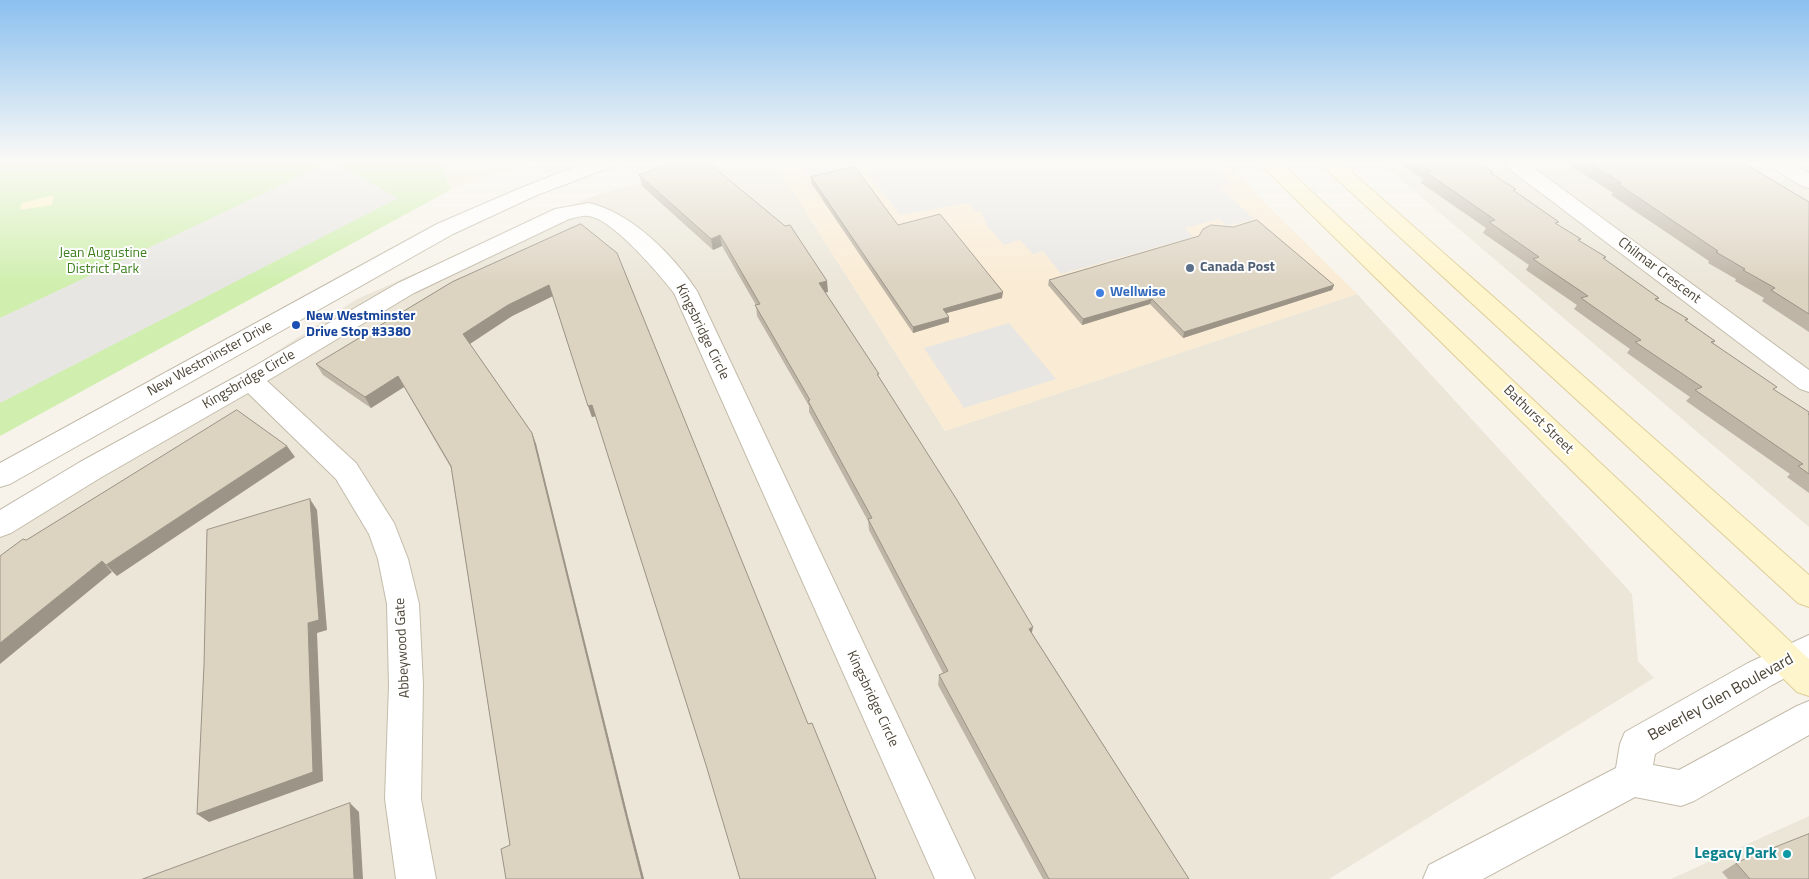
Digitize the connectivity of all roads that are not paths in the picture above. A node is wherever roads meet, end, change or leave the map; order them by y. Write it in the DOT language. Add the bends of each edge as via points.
graph roads {
  1 [pos="508,201"];
  2 [pos="1310,201"];
  3 [pos="1372,201"];
  4 [pos="1565,201"];
  5 [pos="250,380"];
  6 [pos="1809,383"];
  7 [pos="0,476"];
  8 [pos="0,525"];
  9 [pos="1809,594"];
  10 [pos="1802,663"];
  11 [pos="1809,717"];
  12 [pos="1633,780"];
  13 [pos="416,879"];
  14 [pos="955,879"];
  15 [pos="1443,879"];
  1 -- 7 [label="street, New Westminster Drive" via="445,229"];
  2 -- 10 [label="main road, Bathurst Street"];
  3 -- 9 [label="main road"];
  4 -- 6 [label="street, Chilmar Crescent"];
  5 -- 8 [label="street, Kingsbridge Circle"];
  5 -- 13 [label="street, Abbeywood Gate" via="346,471 383,531 393,559 403,604 406,685 403,799"];
  5 -- 14 [label="street, Kingsbridge Circle" via="406,288 563,214 589,209 614,219 664,266 685,291"];
  10 -- 12 [label="street, Beverley Glen Boulevard" via="1638,744"];
  11 -- 12 [label="street" via="1681,788"];
  12 -- 15 [label="street"];
}
